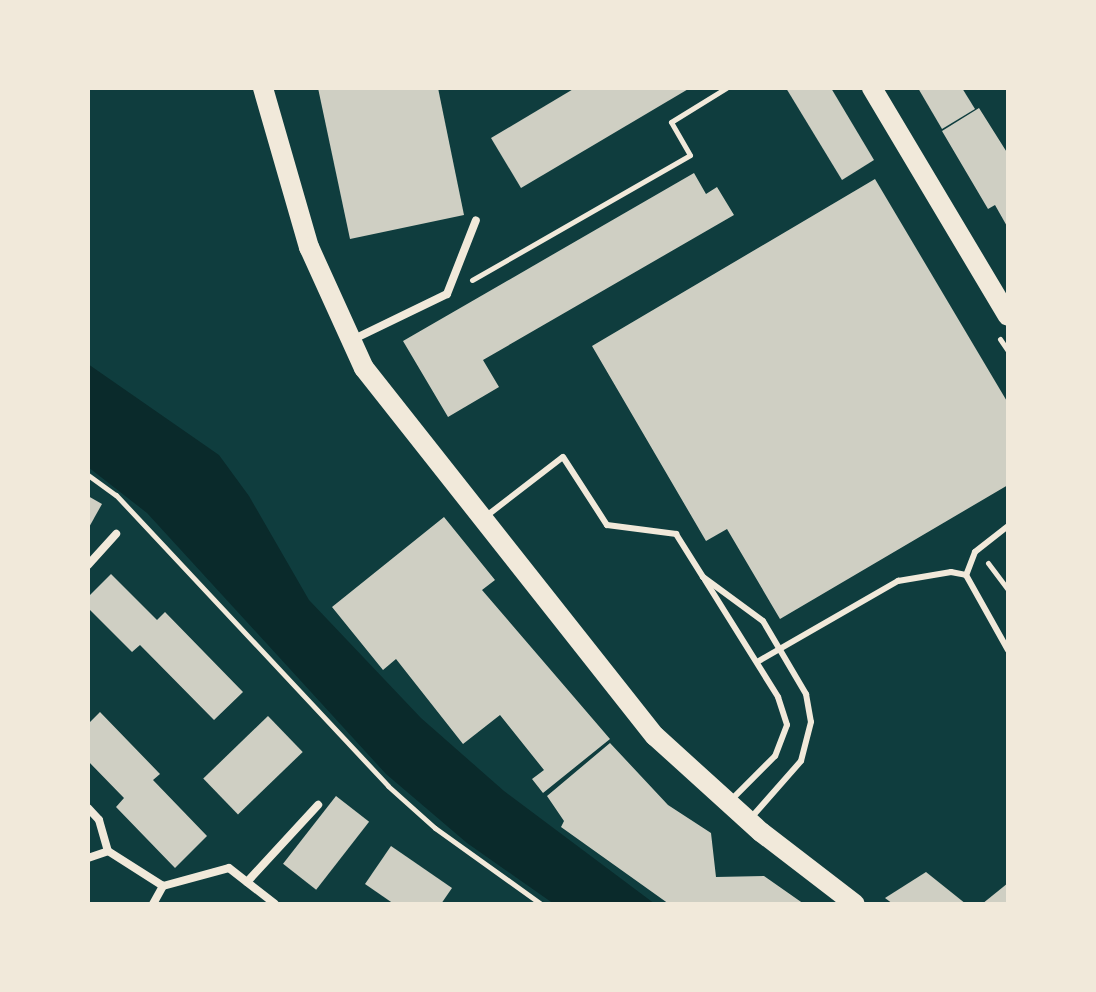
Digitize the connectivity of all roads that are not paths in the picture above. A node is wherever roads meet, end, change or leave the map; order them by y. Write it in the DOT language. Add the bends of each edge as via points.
graph roads {
  1 [pos="263,88"];
  2 [pos="872,88"];
  3 [pos="476,220"];
  4 [pos="1008,316"];
  5 [pos="350,341"];
  6 [pos="484,518"];
  7 [pos="1008,526"];
  8 [pos="116,534"];
  9 [pos="88,565"];
  10 [pos="966,575"];
  11 [pos="703,577"];
  12 [pos="780,649"];
  13 [pos="1008,650"];
  14 [pos="757,662"];
  15 [pos="728,802"];
  16 [pos="318,805"];
  17 [pos="88,808"];
  18 [pos="748,821"];
  19 [pos="108,851"];
  20 [pos="88,858"];
  21 [pos="247,882"];
  22 [pos="163,886"];
  23 [pos="153,904"];
  24 [pos="275,904"];
  25 [pos="855,904"];
  1 -- 5 [label="main road" via="309,247"];
  2 -- 4 [label="main road"];
  3 -- 5 [label="street" via="447,294"];
  5 -- 6 [label="main road" via="364,368"];
  6 -- 11 [label="lane" via="563,457 607,525 676,534"];
  6 -- 15 [label="main road" via="655,736"];
  7 -- 10 [label="lane" via="975,552"];
  8 -- 9 [label="street"];
  10 -- 12 [label="lane" via="951,572 898,581"];
  10 -- 13 [label="lane"];
  11 -- 12 [label="lane" via="763,621"];
  11 -- 14 [label="lane"];
  12 -- 14 [label="lane"];
  12 -- 18 [label="lane" via="810,707 809,741 788,778"];
  14 -- 15 [label="lane" via="786,712 785,737 775,756"];
  15 -- 18 [label="main road"];
  16 -- 21 [label="street"];
  17 -- 19 [label="street" via="99,820"];
  18 -- 25 [label="main road"];
  19 -- 20 [label="street"];
  19 -- 22 [label="street"];
  21 -- 22 [label="street" via="229,868"];
  21 -- 24 [label="street"];
  22 -- 23 [label="street"];
}
